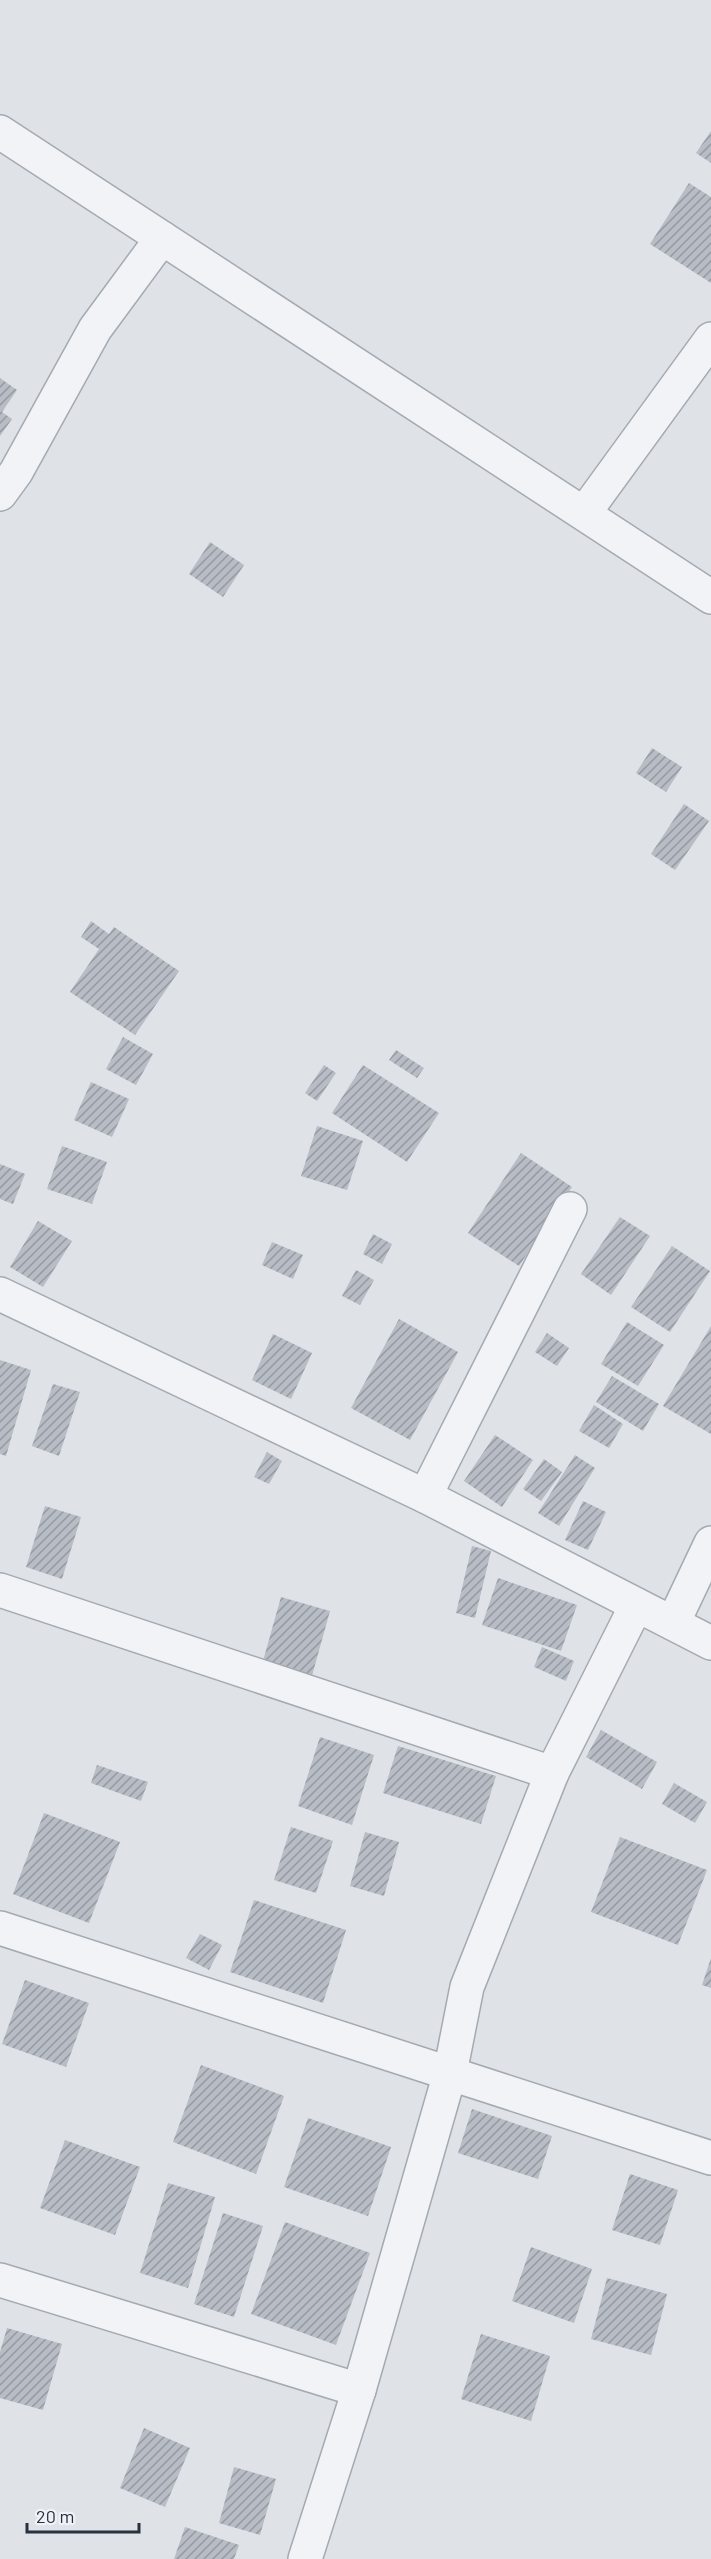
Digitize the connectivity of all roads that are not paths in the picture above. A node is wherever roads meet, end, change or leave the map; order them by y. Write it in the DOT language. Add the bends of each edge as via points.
graph roads {
  1 [pos="0,132"];
  2 [pos="162,238"];
  3 [pos="711,339"];
  4 [pos="0,494"];
  5 [pos="585,512"];
  6 [pos="711,597"];
  7 [pos="570,1209"];
  8 [pos="0,1294"];
  9 [pos="425,1496"];
  10 [pos="711,1543"];
  11 [pos="0,1590"];
  12 [pos="636,1606"];
  13 [pos="673,1623"];
  14 [pos="711,1643"];
  15 [pos="552,1773"];
  16 [pos="0,1928"];
  17 [pos="450,2073"];
  18 [pos="711,2158"];
  19 [pos="0,2280"];
  20 [pos="359,2390"];
  21 [pos="305,2559"];
  1 -- 2 [label="street"];
  2 -- 4 [label="street" via="95,329"];
  2 -- 5 [label="street"];
  3 -- 5 [label="street"];
  5 -- 6 [label="street"];
  7 -- 9 [label="street"];
  8 -- 9 [label="street"];
  9 -- 12 [label="street"];
  10 -- 13 [label="street"];
  11 -- 15 [label="street"];
  12 -- 13 [label="street"];
  12 -- 15 [label="street"];
  13 -- 14 [label="street"];
  15 -- 17 [label="street" via="467,1987"];
  16 -- 17 [label="street"];
  17 -- 18 [label="street"];
  17 -- 20 [label="street"];
  19 -- 20 [label="street"];
  20 -- 21 [label="street"];
}
